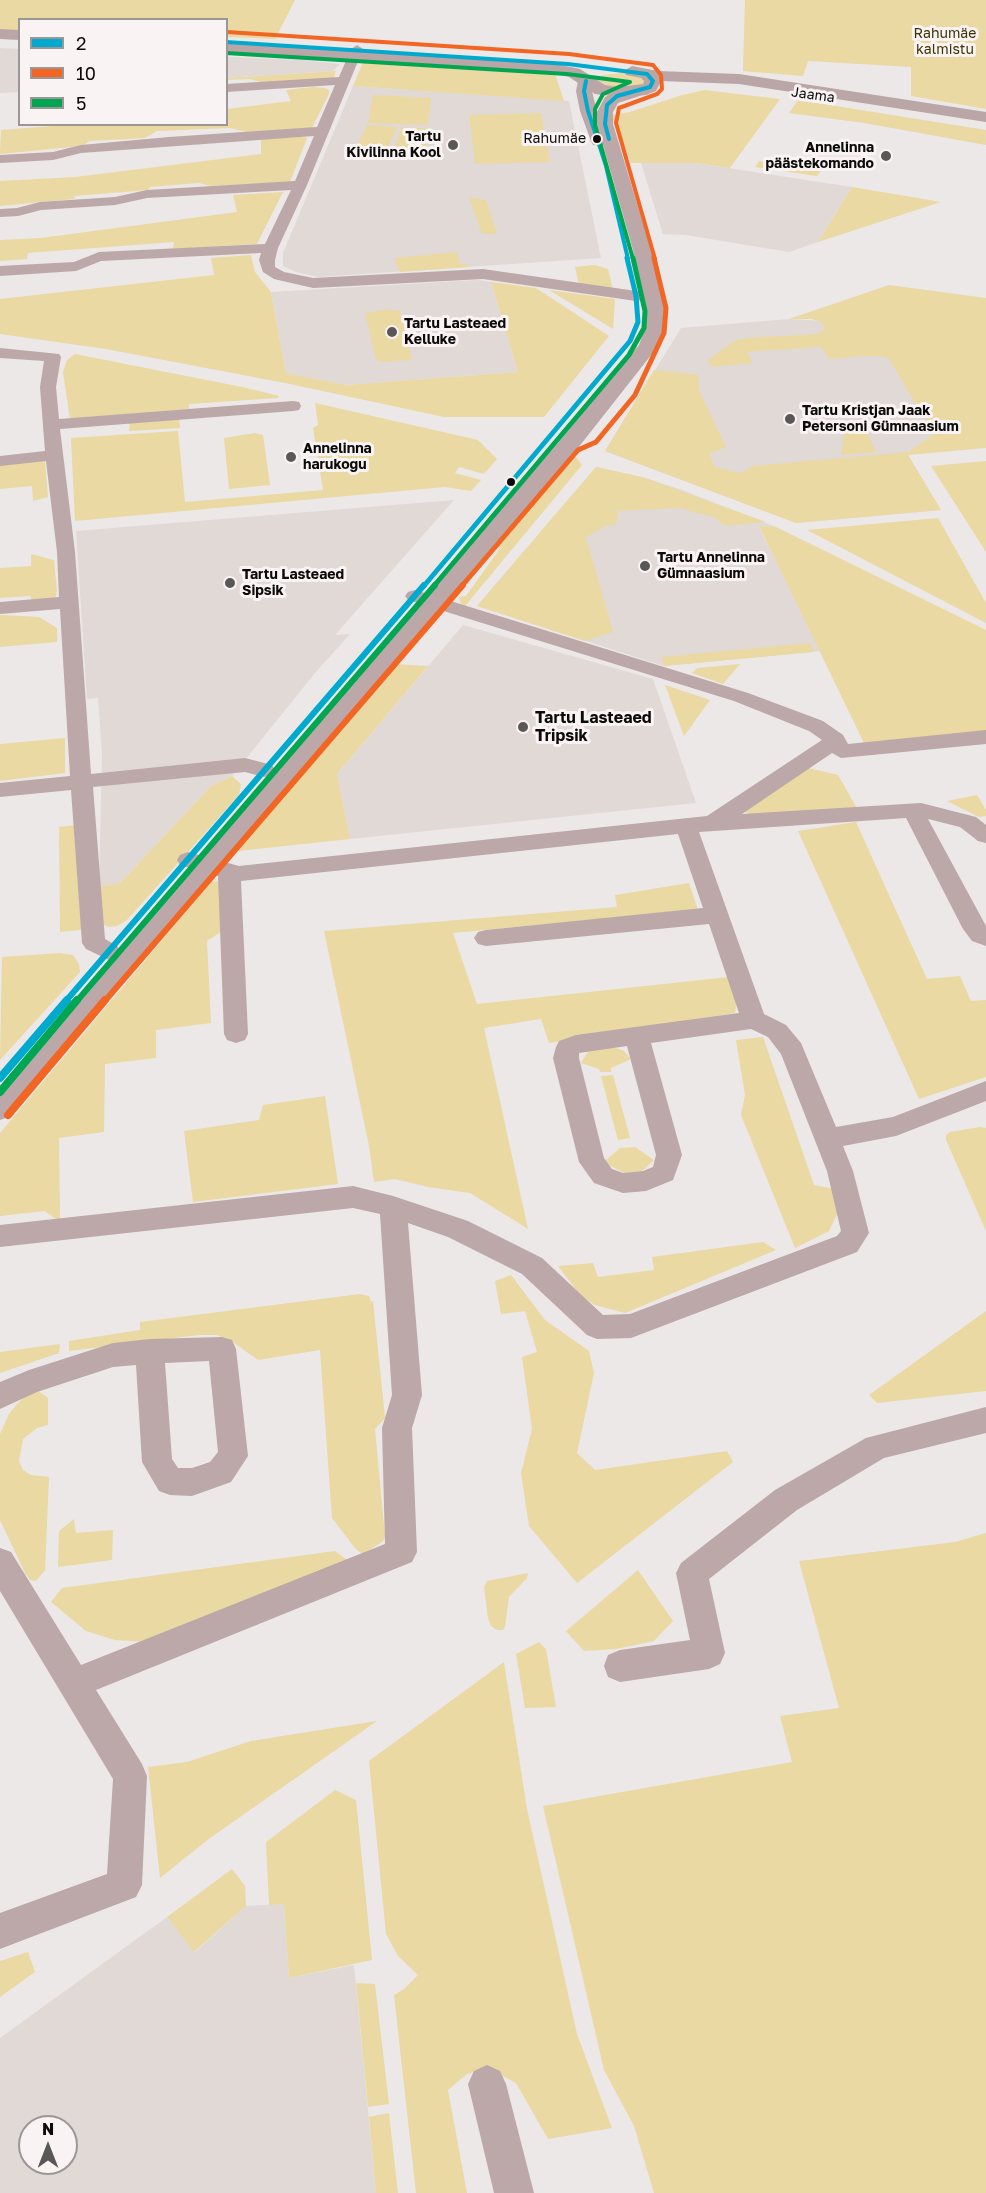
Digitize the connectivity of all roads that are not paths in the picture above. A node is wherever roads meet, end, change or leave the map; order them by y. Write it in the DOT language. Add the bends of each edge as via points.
graph roads {
  1 [pos="0,34"];
  2 [pos="18,35"];
  3 [pos="0,39"];
  4 [pos="18,40"];
  5 [pos="228,42"];
  6 [pos="228,47"];
  7 [pos="356,52"];
  8 [pos="638,72"];
  9 [pos="342,81"];
  10 [pos="586,81"];
  11 [pos="228,88"];
  12 [pos="640,91"];
  13 [pos="986,117"];
  14 [pos="986,122"];
  15 [pos="323,131"];
  16 [pos="0,159"];
  17 [pos="300,185"];
  18 [pos="0,213"];
  19 [pos="271,248"];
  20 [pos="0,271"];
  21 [pos="644,295"];
  22 [pos="0,353"];
  23 [pos="293,406"];
  24 [pos="51,425"];
  25 [pos="54,455"];
  26 [pos="0,461"];
  27 [pos="424,599"];
  28 [pos="70,602"];
  29 [pos="0,608"];
  30 [pos="986,737"];
  31 [pos="836,740"];
  32 [pos="264,770"];
  33 [pos="81,782"];
  34 [pos="0,790"];
  35 [pos="913,811"];
  36 [pos="713,823"];
  37 [pos="686,825"];
  38 [pos="986,836"];
  39 [pos="207,866"];
  40 [pos="717,915"];
  41 [pos="986,938"];
  42 [pos="486,939"];
  43 [pos="109,952"];
  44 [pos="754,1020"];
  45 [pos="236,1034"];
  46 [pos="638,1037"];
  47 [pos="0,1078"];
  48 [pos="986,1091"];
  49 [pos="0,1108"];
  50 [pos="827,1139"];
  51 [pos="393,1207"];
  52 [pos="0,1236"];
  53 [pos="150,1351"];
  54 [pos="0,1396"];
  55 [pos="986,1420"];
  56 [pos="0,1562"];
  57 [pos="620,1666"];
  58 [pos="75,1683"];
  59 [pos="0,1931"];
  60 [pos="487,2084"];
  61 [pos="514,2193"];
  1 -- 2 [label="main road"];
  3 -- 4 [label="main road"];
  5 -- 7 [label="main road, Jaama"];
  6 -- 7 [label="main road, Jaama"];
  7 -- 8 [label="main road, Jaama"];
  7 -- 9 [label="street"];
  7 -- 10 [label="main road, Jaama" via="551,68 574,73"];
  8 -- 10 [label="main road" via="598,73"];
  8 -- 12 [label="main road" via="651,78 653,84"];
  8 -- 13 [label="main road, Jaama" via="825,90"];
  9 -- 11 [label="street"];
  9 -- 15 [label="street"];
  10 -- 12 [label="main road, Jaama" via="601,90"];
  10 -- 21 [label="street" via="588,111"];
  12 -- 14 [label="main road, Jaama" via="675,84 726,83"];
  12 -- 21 [label="street" via="611,100 605,124 622,176"];
  15 -- 16 [label="street" via="169,141"];
  15 -- 17 [label="street"];
  17 -- 18 [label="street" via="147,194"];
  17 -- 19 [label="street"];
  19 -- 20 [label="street" via="99,257 76,266"];
  19 -- 21 [label="street" via="268,269 305,282 483,274"];
  21 -- 27 [label="street" via="656,310 654,331 638,361"];
  22 -- 24 [label="street" via="53,357 48,387"];
  23 -- 24 [label="street"];
  24 -- 25 [label="street"];
  25 -- 26 [label="street"];
  25 -- 28 [label="street"];
  27 -- 31 [label="street" via="741,697 816,726"];
  27 -- 32 [label="street"];
  27 -- 39 [label="street" via="299,761"];
  28 -- 29 [label="street"];
  28 -- 33 [label="street"];
  30 -- 31 [label="street" via="842,752"];
  31 -- 36 [label="street"];
  32 -- 33 [label="street" via="245,765"];
  32 -- 39 [label="street"];
  33 -- 34 [label="street"];
  33 -- 43 [label="street" via="94,943"];
  35 -- 36 [label="street"];
  35 -- 38 [label="street" via="968,822"];
  35 -- 41 [label="street" via="971,923"];
  36 -- 37 [label="street"];
  37 -- 39 [label="street" via="423,856"];
  37 -- 40 [label="street"];
  39 -- 43 [label="street"];
  39 -- 45 [label="street"];
  39 -- 49 [label="street"];
  40 -- 42 [label="street"];
  40 -- 44 [label="street"];
  43 -- 47 [label="street"];
  44 -- 46 [label="street"];
  44 -- 50 [label="street" via="777,1031 792,1050"];
  46 -- 46 [label="street" via="576,1044 568,1047 566,1058 592,1162 603,1176 623,1183 646,1182 664,1173 669,1155"];
  48 -- 50 [label="street" via="896,1126"];
  50 -- 51 [label="street" via="852,1213 855,1233 847,1244 631,1326 597,1327 532,1266 458,1229"];
  51 -- 52 [label="street" via="352,1197"];
  51 -- 58 [label="street" via="407,1395 397,1428 401,1552"];
  53 -- 53 [label="street" via="222,1349 233,1456 220,1472 192,1482 170,1481 157,1462"];
  53 -- 54 [label="street" via="112,1355 29,1382"];
  55 -- 57 [label="street" via="877,1447 786,1500 692,1573 709,1653"];
  56 -- 58 [label="street"];
  58 -- 59 [label="street" via="130,1776 123,1885"];
  60 -- 61 [label="street"];
}
